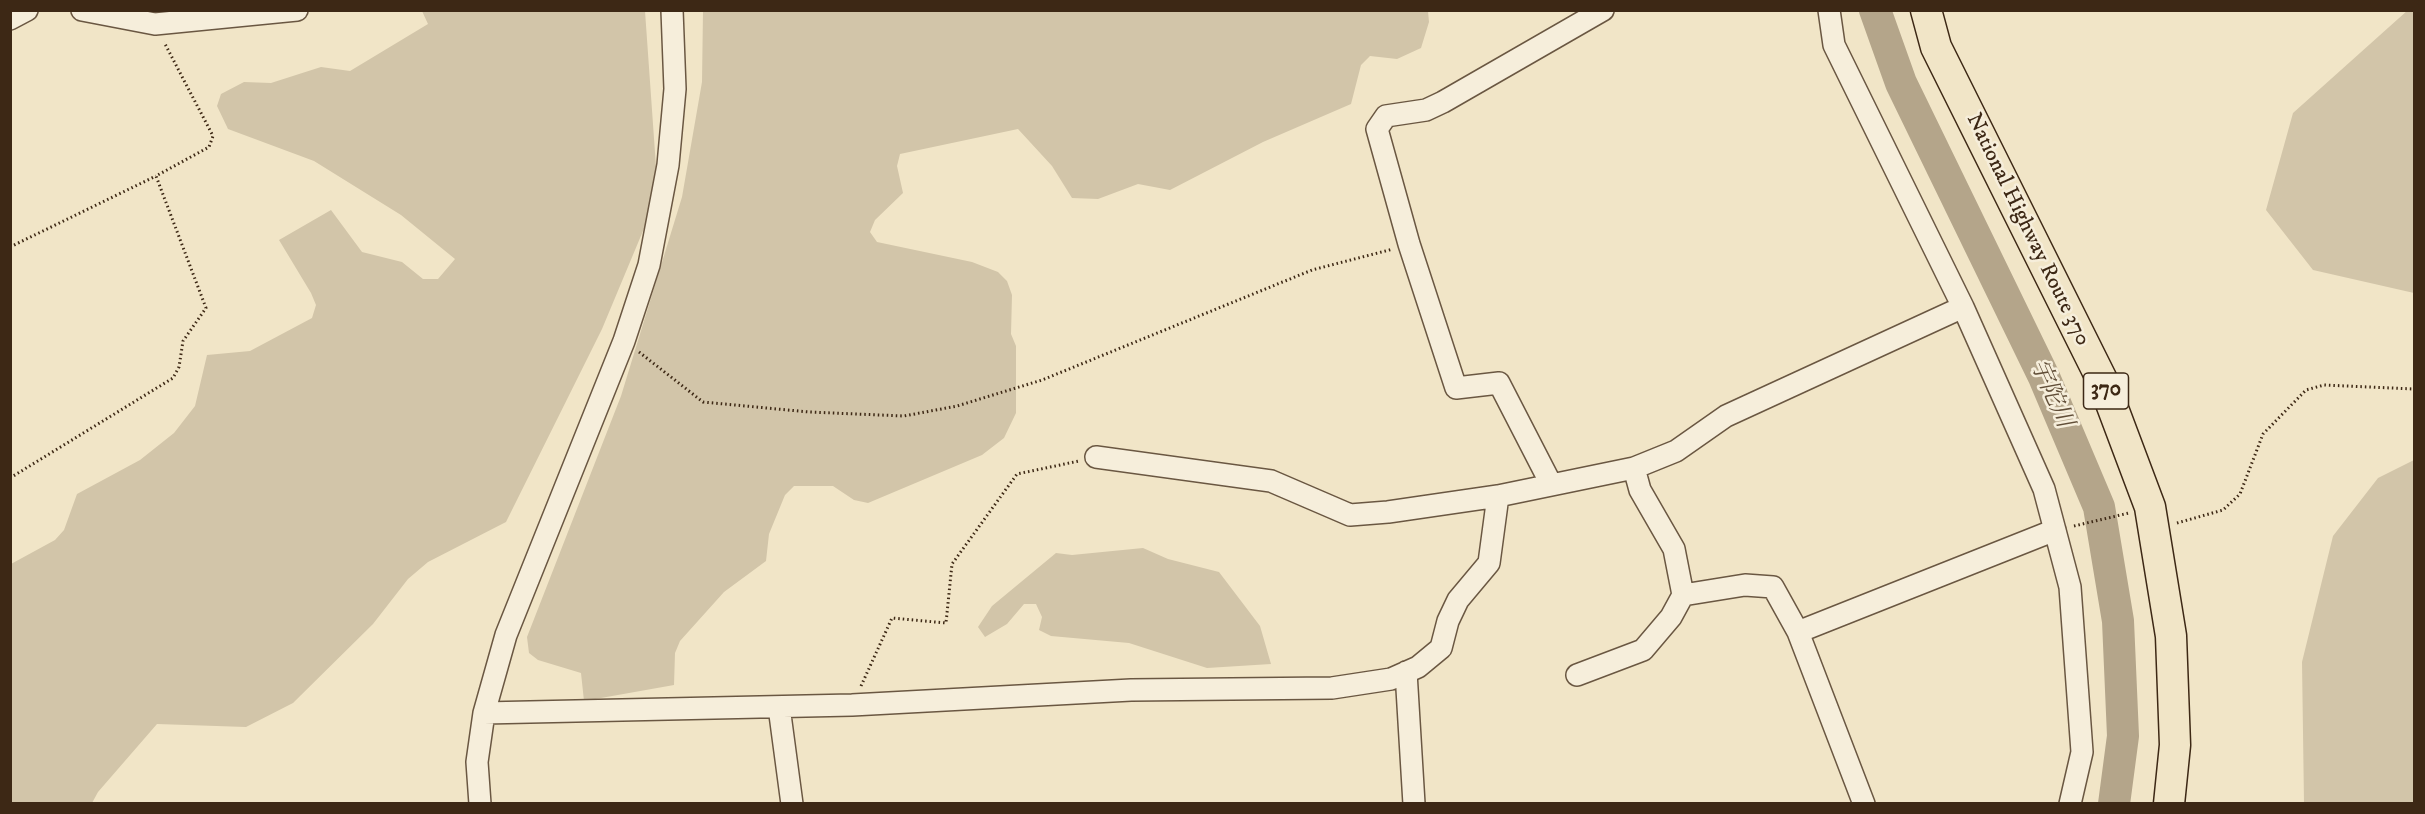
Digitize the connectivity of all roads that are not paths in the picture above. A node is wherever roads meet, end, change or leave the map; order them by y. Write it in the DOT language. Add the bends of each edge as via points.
graph roads {
  1 [pos="27,10"];
  2 [pos="82,10"];
  3 [pos="297,10"];
  4 [pos="672,10"];
  5 [pos="1604,10"];
  6 [pos="1829,10"];
  7 [pos="1926,10"];
  8 [pos="10,19"];
  9 [pos="1963,307"];
  10 [pos="1096,457"];
  11 [pos="1634,468"];
  12 [pos="1551,484"];
  13 [pos="1498,496"];
  14 [pos="2062,529"];
  15 [pos="1683,595"];
  16 [pos="1798,632"];
  17 [pos="1406,672"];
  18 [pos="1577,675"];
  19 [pos="778,707"];
  20 [pos="484,712"];
  21 [pos="480,804"];
  22 [pos="792,804"];
  23 [pos="1414,804"];
  24 [pos="1864,804"];
  25 [pos="2070,804"];
  26 [pos="2169,804"];
  1 -- 8 [label="street"];
  2 -- 3 [label="street" via="155,24"];
  4 -- 20 [label="street" via="675,89 668,165 649,265 624,341 506,634"];
  5 -- 12 [label="street" via="1443,102 1426,110 1386,116 1377,129 1456,388 1499,383"];
  6 -- 9 [label="street" via="1834,45"];
  7 -- 26 [label="highway, National Highway Route 370 / 370" via="1936,47 2103,382 2150,507 2146,520 2171,636 2175,745"];
  9 -- 11 [label="street" via="1726,416 1676,451"];
  9 -- 14 [label="street"];
  10 -- 13 [label="street" via="1271,481 1350,515"];
  11 -- 12 [label="street"];
  11 -- 15 [label="street" via="1640,490 1674,549"];
  12 -- 13 [label="street"];
  13 -- 17 [label="street" via="1489,563 1458,600 1441,648"];
  14 -- 16 [label="street"];
  14 -- 25 [label="street" via="2082,752"];
  15 -- 16 [label="street" via="1745,585 1773,587"];
  15 -- 18 [label="street" via="1671,617 1643,650"];
  16 -- 24 [label="street"];
  17 -- 19 [label="street" via="1353,687 1131,690"];
  17 -- 23 [label="street"];
  19 -- 20 [label="street"];
  19 -- 22 [label="street"];
  20 -- 21 [label="street" via="477,762"];
}
